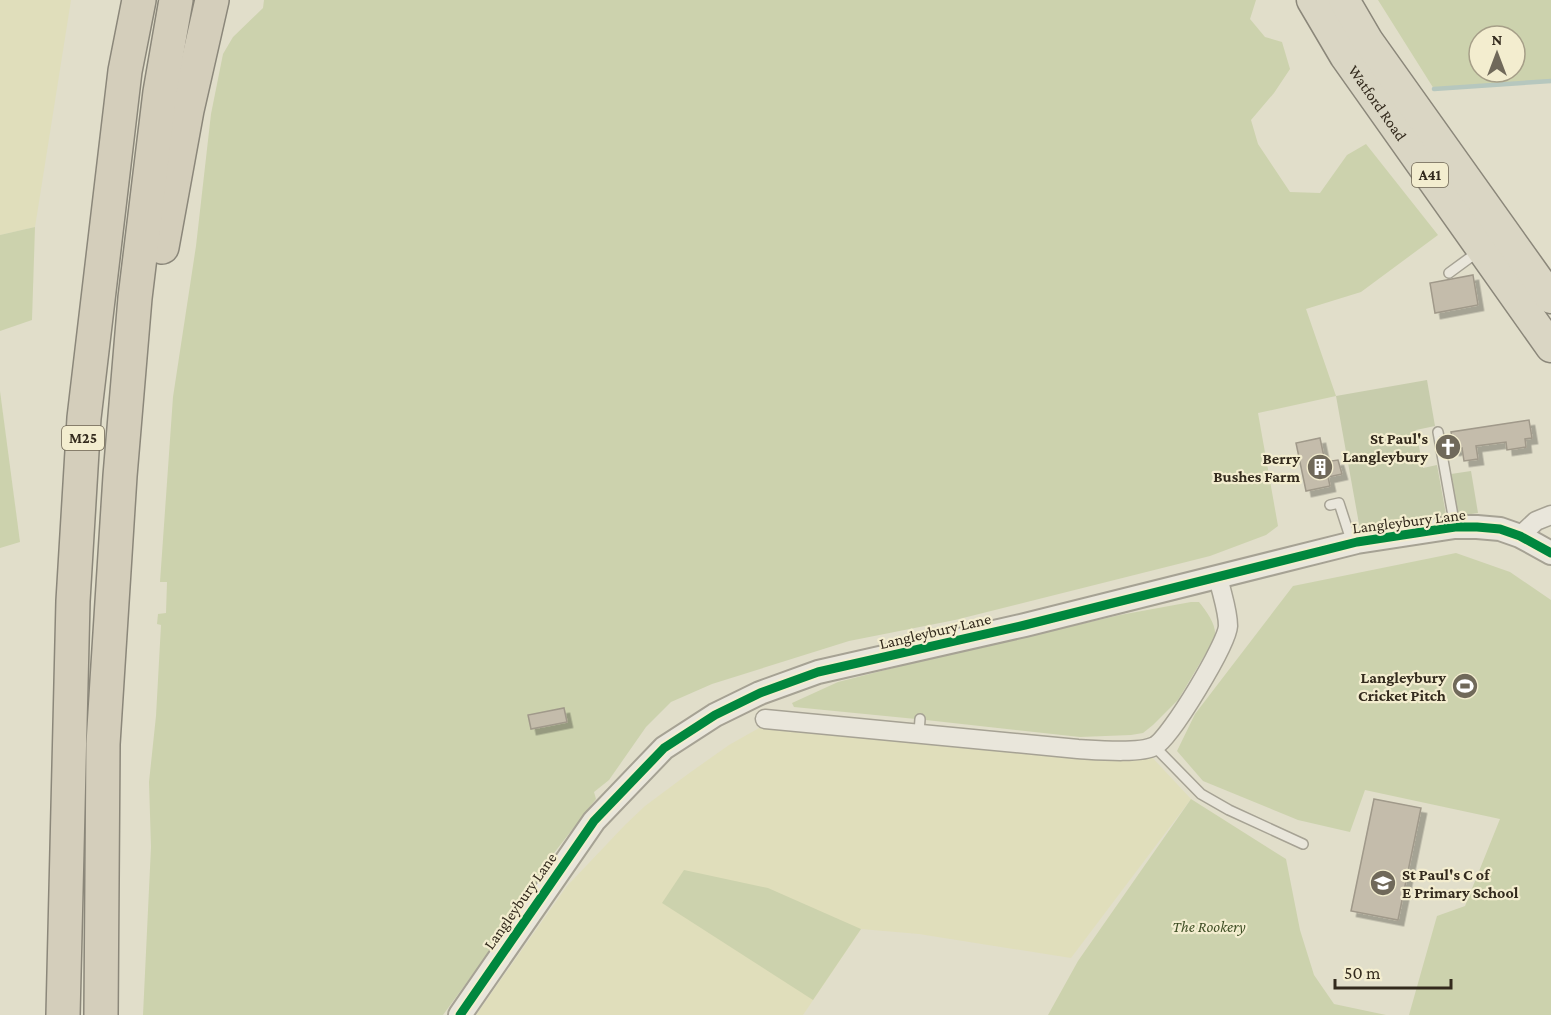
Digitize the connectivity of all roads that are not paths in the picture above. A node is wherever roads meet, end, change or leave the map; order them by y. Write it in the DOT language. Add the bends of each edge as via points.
graph roads {
  1 [pos="128,0"];
  2 [pos="139,0"];
  3 [pos="176,0"];
  4 [pos="212,0"];
  5 [pos="1312,0"];
  6 [pos="1344,0"];
  7 [pos="125,71"];
  8 [pos="1493,240"];
  9 [pos="1449,273"];
  10 [pos="1551,298"];
  11 [pos="1551,347"];
  12 [pos="126,404"];
  13 [pos="1438,432"];
  14 [pos="1330,505"];
  15 [pos="1551,514"];
  16 [pos="1455,527"];
  17 [pos="1520,536"];
  18 [pos="1352,543"];
  19 [pos="1551,553"];
  20 [pos="1218,576"];
  21 [pos="765,719"];
  22 [pos="1154,747"];
  23 [pos="1303,844"];
  24 [pos="63,1015"];
  25 [pos="101,1015"];
  26 [pos="460,1015"];
  1 -- 7 [label="highway, M25"];
  2 -- 7 [label="highway, M25"];
  3 -- 12 [label="highway, M25" via="159,104"];
  4 -- 12 [label="highway, M25" via="187,110 149,317"];
  5 -- 8 [label="highway, Watford Road / A41" via="1345,56"];
  6 -- 8 [label="highway, Watford Road / A41"];
  7 -- 24 [label="highway, M25" via="84,418 73,613"];
  8 -- 9 [label="lane"];
  8 -- 10 [label="highway, Watford Road / A41"];
  8 -- 11 [label="highway, Watford Road / A41"];
  12 -- 25 [label="highway, M25" via="103,744"];
  13 -- 16 [label="lane"];
  14 -- 18 [label="lane" via="1339,503"];
  15 -- 17 [label="street"];
  16 -- 17 [label="street, Langleybury Lane" via="1500,529"];
  16 -- 18 [label="street, Langleybury Lane"];
  17 -- 19 [label="street, Langleybury Lane"];
  18 -- 20 [label="street, Langleybury Lane"];
  20 -- 22 [label="street" via="1228,628 1221,647 1186,706"];
  20 -- 26 [label="street, Langleybury Lane" via="818,672 715,715 664,748 594,820"];
  21 -- 22 [label="street" via="919,726 1087,749"];
  22 -- 23 [label="lane" via="1201,794"];
}
